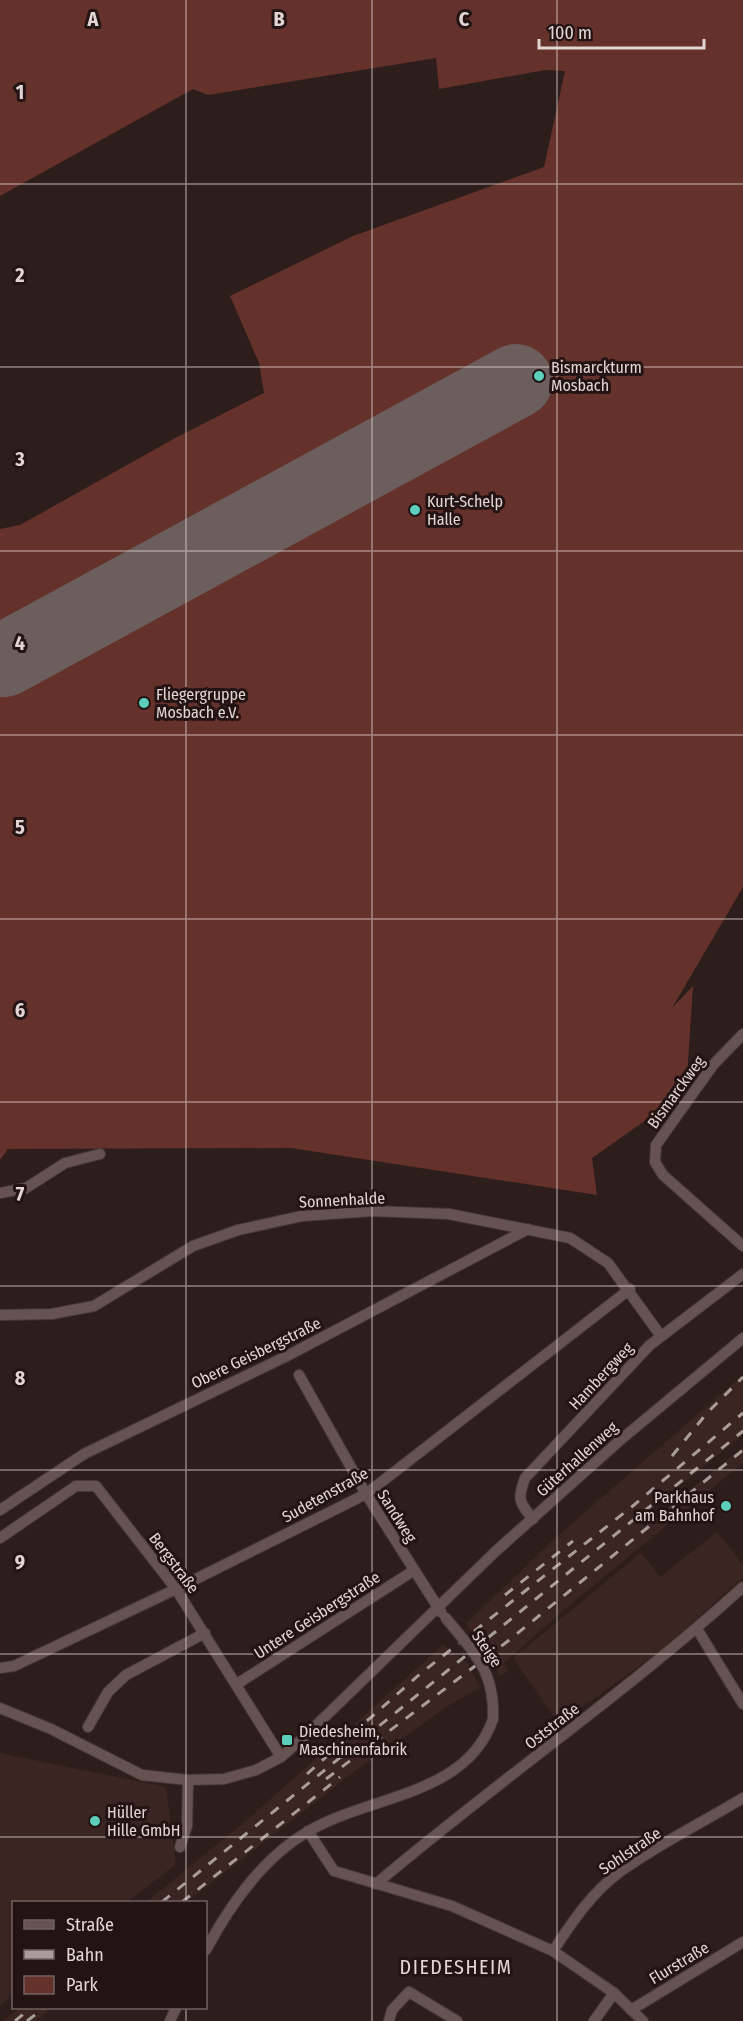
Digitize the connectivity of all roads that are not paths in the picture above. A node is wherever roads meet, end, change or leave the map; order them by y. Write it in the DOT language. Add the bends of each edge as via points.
graph roads {
  1 [pos="743,1034"];
  2 [pos="100,1154"];
  3 [pos="0,1193"];
  4 [pos="528,1229"];
  5 [pos="743,1246"];
  6 [pos="743,1274"];
  7 [pos="630,1289"];
  8 [pos="0,1315"];
  9 [pos="661,1336"];
  10 [pos="743,1338"];
  11 [pos="299,1375"];
  12 [pos="366,1494"];
  13 [pos="0,1510"];
  14 [pos="533,1520"];
  15 [pos="0,1538"];
  16 [pos="413,1571"];
  17 [pos="743,1587"];
  18 [pos="176,1589"];
  19 [pos="436,1607"];
  20 [pos="697,1629"];
  21 [pos="205,1634"];
  22 [pos="0,1668"];
  23 [pos="237,1684"];
  24 [pos="743,1704"];
  25 [pos="0,1708"];
  26 [pos="88,1727"];
  27 [pos="281,1757"];
  28 [pos="188,1780"];
  29 [pos="743,1797"];
  30 [pos="308,1831"];
  31 [pos="180,1847"];
  32 [pos="375,1884"];
  33 [pos="743,1942"];
  34 [pos="207,1948"];
  35 [pos="553,1951"];
  36 [pos="614,1993"];
  37 [pos="631,2010"];
  38 [pos="389,2021"];
  39 [pos="457,2021"];
  40 [pos="594,2021"];
  41 [pos="643,2021"];
  1 -- 5 [label="street, Bismarckweg" via="713,1065 664,1131 656,1145 655,1162 663,1175"];
  2 -- 3 [label="street" via="65,1163 26,1188"];
  4 -- 7 [label="street, Sonnenhalde" via="570,1238 608,1263"];
  4 -- 8 [label="street, Sonnenhalde" via="449,1214 372,1211 302,1216 238,1230 193,1246 94,1306 52,1314"];
  4 -- 13 [label="street, Obere Geisbergstraße" via="286,1356 84,1454"];
  6 -- 9 [label="street, Hambergweg"];
  7 -- 9 [label="street, Sonnenhalde"];
  7 -- 12 [label="street, Sudetenstraße"];
  9 -- 14 [label="street, Hambergweg" via="525,1478 519,1493 521,1505"];
  10 -- 14 [label="street, Güterhallenweg" via="618,1442"];
  11 -- 12 [label="street, Sandweg"];
  12 -- 16 [label="street, Sandweg"];
  12 -- 18 [label="street, Sudetenstraße"];
  14 -- 19 [label="street, Güterhallenweg"];
  15 -- 18 [label="street, Bergstraße" via="76,1486 96,1486"];
  16 -- 19 [label="street, Sandweg"];
  16 -- 23 [label="street, Untere Geisbergstraße"];
  17 -- 20 [label="street, Oststraße"];
  18 -- 21 [label="street, Bergstraße"];
  18 -- 22 [label="street, Sudetenstraße" via="14,1666"];
  19 -- 27 [label="street"];
  19 -- 30 [label="street, Steige, bridge" via="486,1671 494,1696 494,1719 488,1737 456,1771"];
  20 -- 24 [label="street"];
  20 -- 32 [label="street, Oststraße"];
  21 -- 23 [label="street, Bergstraße"];
  21 -- 26 [label="street" via="126,1675 108,1692"];
  23 -- 27 [label="street, Bergstraße"];
  25 -- 28 [label="street" via="142,1775"];
  27 -- 28 [label="street" via="256,1770 224,1779"];
  28 -- 31 [label="street" via="187,1827"];
  29 -- 35 [label="street, Sohlstraße" via="621,1872 574,1919"];
  30 -- 32 [label="street" via="334,1871"];
  30 -- 34 [label="street, Steige" via="282,1851 230,1905"];
  32 -- 35 [label="street" via="452,1906"];
  33 -- 37 [label="street, Flurstraße"];
  35 -- 36 [label="street"];
  36 -- 37 [label="street"];
  36 -- 40 [label="street"];
  37 -- 41 [label="street"];
  38 -- 39 [label="street" via="392,2010 409,1992"];
}
